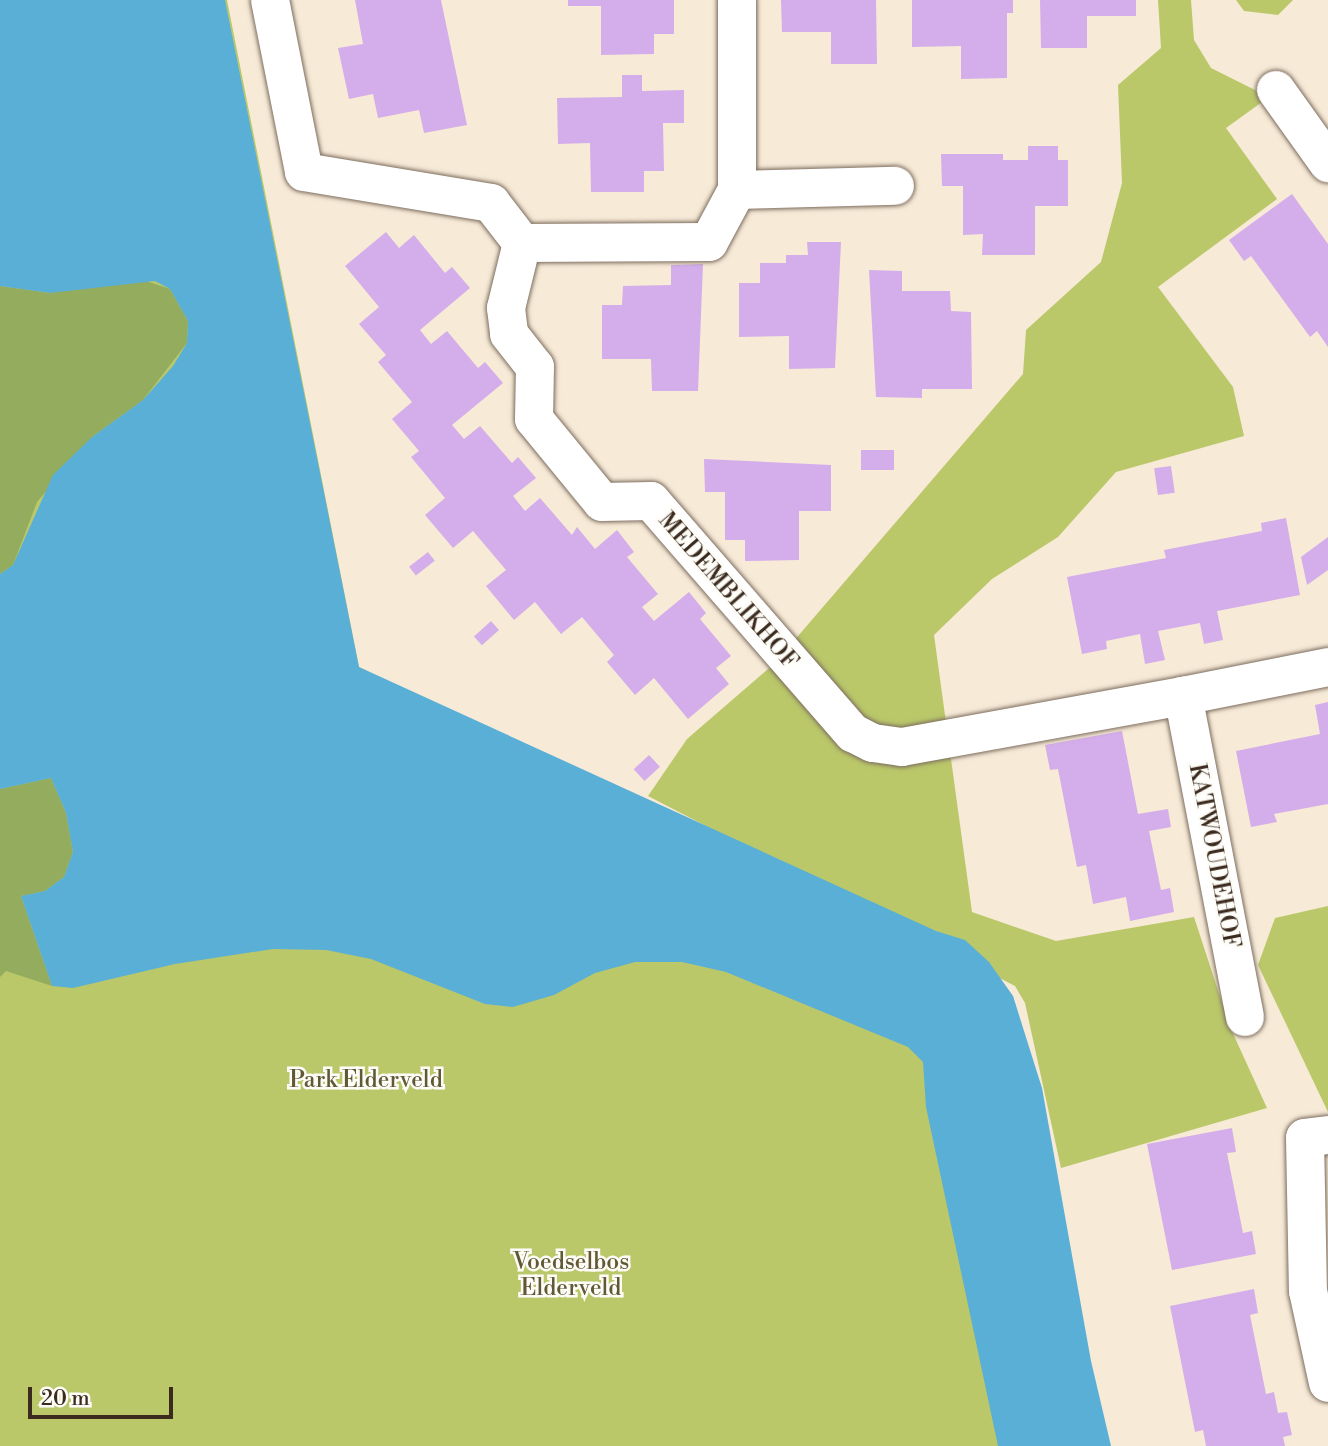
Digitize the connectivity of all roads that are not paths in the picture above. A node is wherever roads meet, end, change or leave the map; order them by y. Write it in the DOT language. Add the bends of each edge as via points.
graph roads {
  1 [pos="270,0"];
  2 [pos="737,0"];
  3 [pos="1276,90"];
  4 [pos="1328,163"];
  5 [pos="895,186"];
  6 [pos="737,190"];
  7 [pos="522,243"];
  8 [pos="1328,667"];
  9 [pos="1184,696"];
  10 [pos="1245,1017"];
  11 [pos="1328,1135"];
  12 [pos="1328,1383"];
  1 -- 7 [label="street" via="304,172 491,202"];
  2 -- 6 [label="street"];
  3 -- 4 [label="street"];
  5 -- 6 [label="street"];
  6 -- 7 [label="street" via="709,242"];
  7 -- 9 [label="street, MEDEMBLIKHOF" via="506,308 509,334 535,367 534,419 602,502 651,501 853,733 873,743 902,747"];
  8 -- 9 [label="street"];
  9 -- 10 [label="street, KATWOUDEHOF"];
  11 -- 12 [label="street" via="1305,1138 1308,1291"];
}
